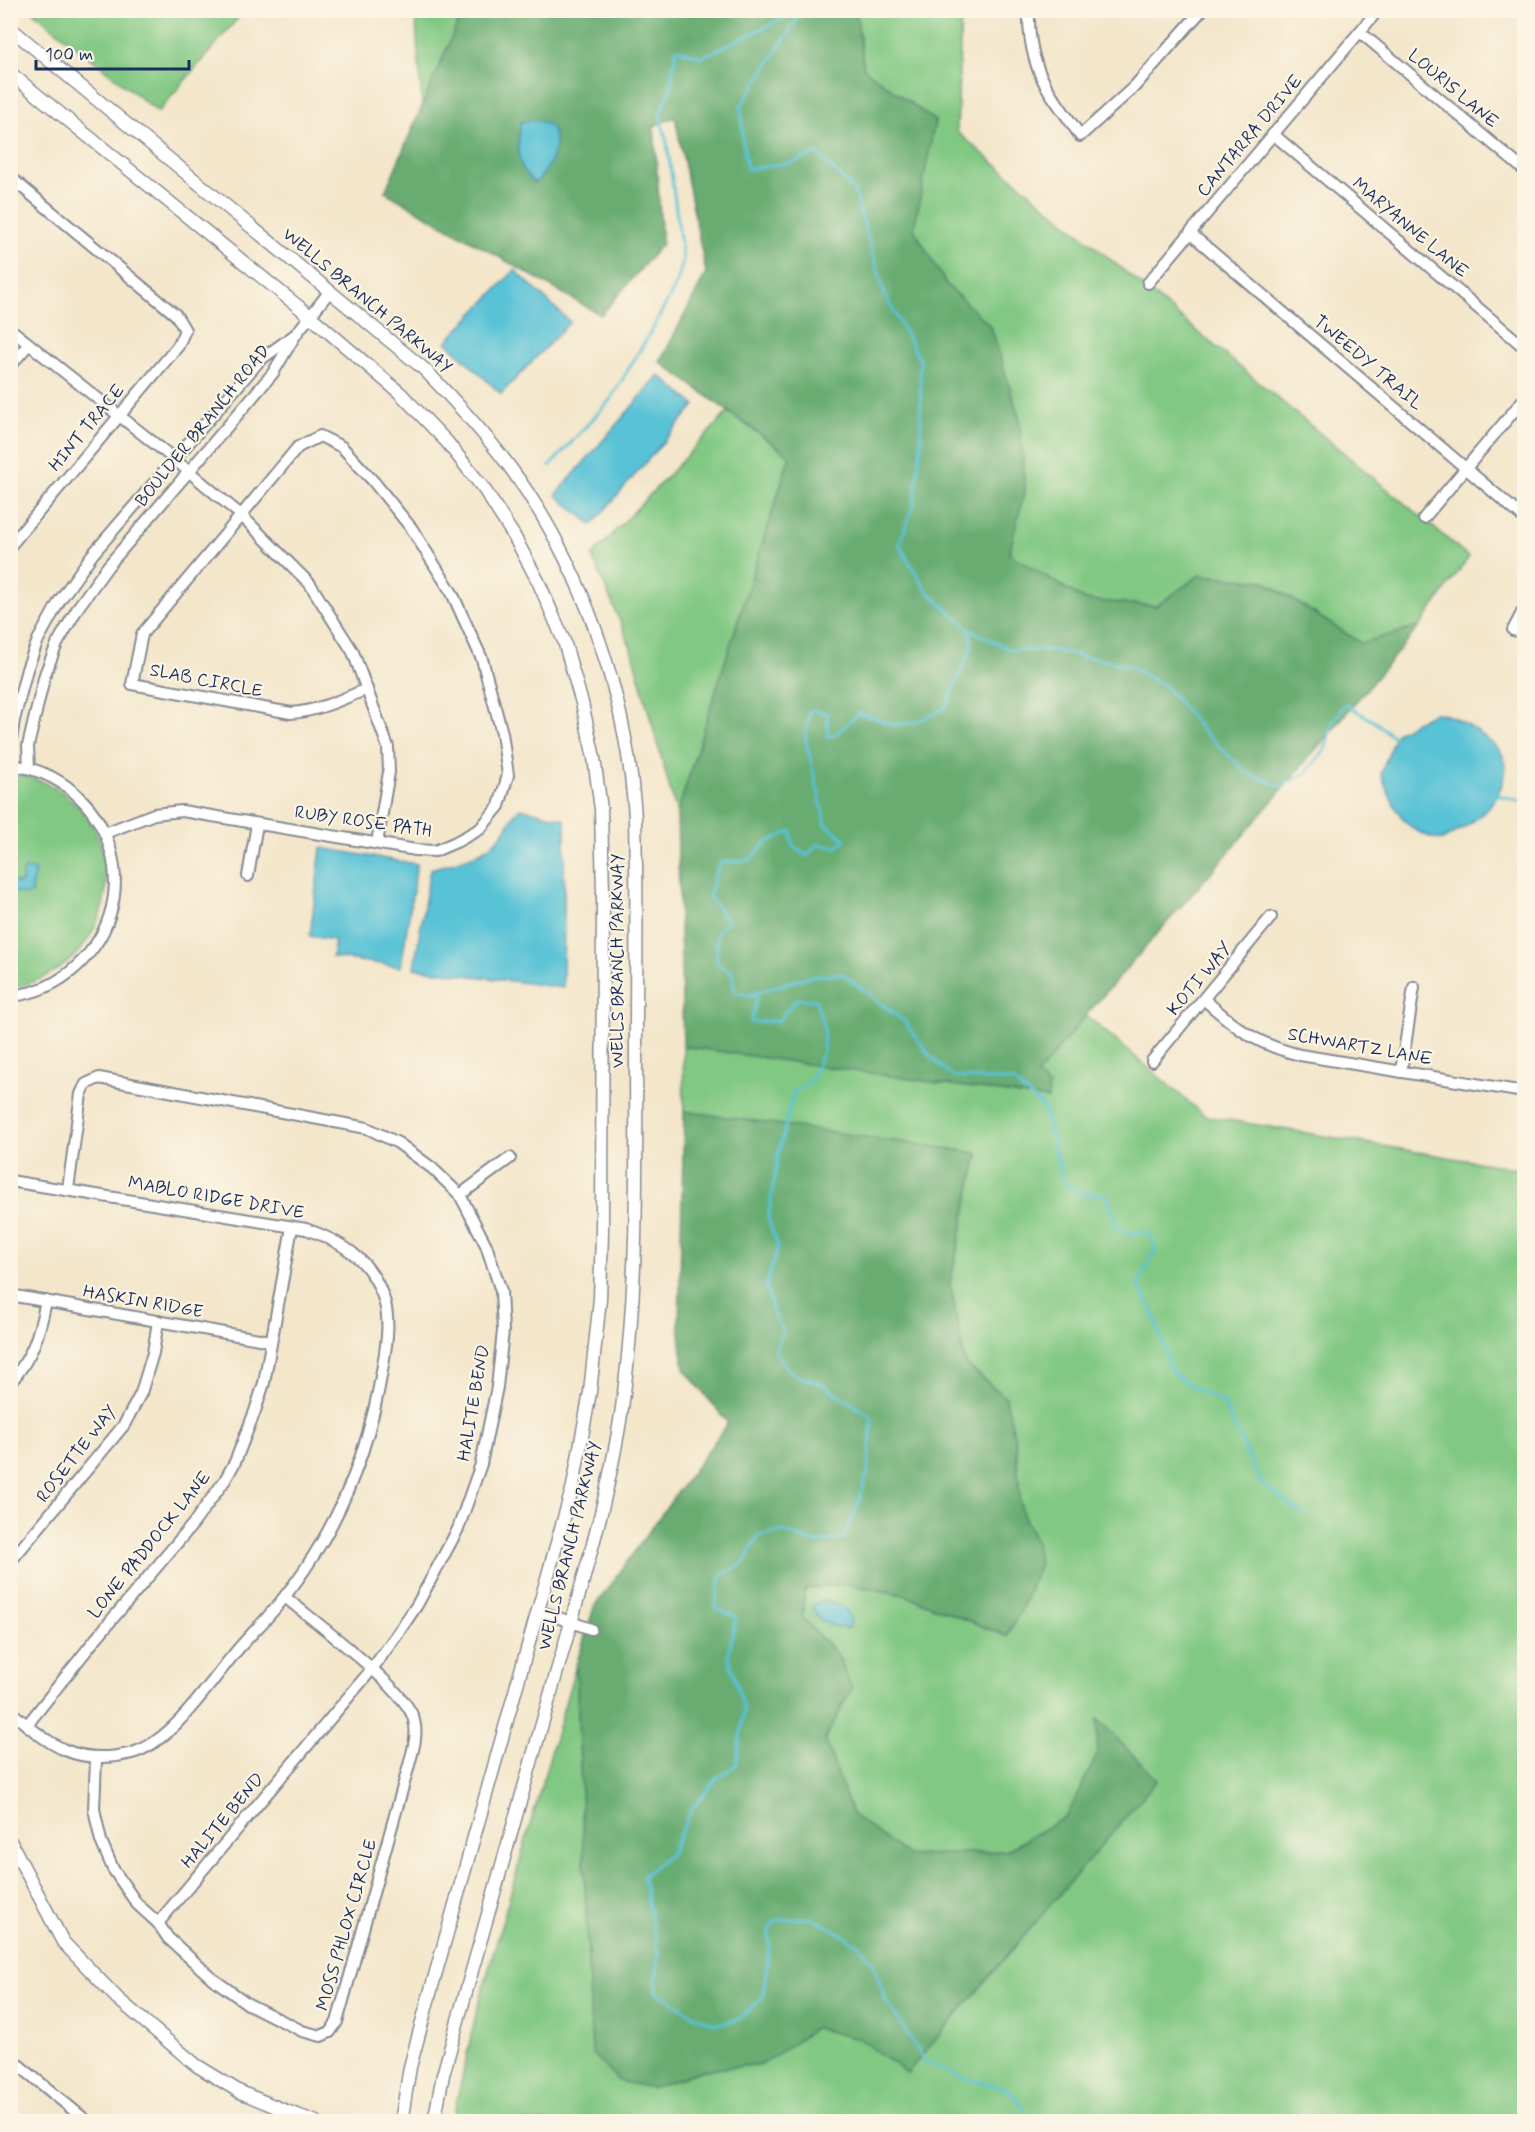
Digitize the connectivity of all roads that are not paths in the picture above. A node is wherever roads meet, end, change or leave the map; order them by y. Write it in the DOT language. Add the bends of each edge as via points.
graph roads {
  1 [pos="1029,10"];
  2 [pos="1202,10"];
  3 [pos="1378,10"];
  4 [pos="10,28"];
  5 [pos="1360,32"];
  6 [pos="10,73"];
  7 [pos="1273,134"];
  8 [pos="1524,170"];
  9 [pos="10,177"];
  10 [pos="1190,233"];
  11 [pos="1148,283"];
  12 [pos="330,291"];
  13 [pos="310,316"];
  14 [pos="10,329"];
  15 [pos="296,334"];
  16 [pos="29,344"];
  17 [pos="1524,347"];
  18 [pos="10,366"];
  19 [pos="1524,399"];
  20 [pos="119,415"];
  21 [pos="174,459"];
  22 [pos="1466,469"];
  23 [pos="189,472"];
  24 [pos="242,516"];
  25 [pos="1424,518"];
  26 [pos="1524,518"];
  27 [pos="10,546"];
  28 [pos="1524,609"];
  29 [pos="1524,632"];
  30 [pos="367,688"];
  31 [pos="10,746"];
  32 [pos="10,765"];
  33 [pos="29,768"];
  34 [pos="257,824"];
  35 [pos="105,833"];
  36 [pos="377,843"];
  37 [pos="248,876"];
  38 [pos="1271,917"];
  39 [pos="1414,987"];
  40 [pos="10,996"];
  41 [pos="1204,1000"];
  42 [pos="1152,1061"];
  43 [pos="1401,1072"];
  44 [pos="1524,1092"];
  45 [pos="510,1158"];
  46 [pos="10,1181"];
  47 [pos="68,1189"];
  48 [pos="460,1195"];
  49 [pos="292,1227"];
  50 [pos="10,1295"];
  51 [pos="46,1301"];
  52 [pos="158,1321"];
  53 [pos="270,1341"];
  54 [pos="10,1383"];
  55 [pos="10,1562"];
  56 [pos="285,1598"];
  57 [pos="539,1611"];
  58 [pos="571,1622"];
  59 [pos="591,1629"];
  60 [pos="372,1669"];
  61 [pos="10,1711"];
  62 [pos="27,1725"];
  63 [pos="96,1758"];
  64 [pos="10,1841"];
  65 [pos="158,1923"];
  66 [pos="10,2058"];
  67 [pos="88,2121"];
  68 [pos="316,2121"];
  69 [pos="401,2121"];
  70 [pos="434,2121"];
  1 -- 2 [label="street" via="1034,55 1045,84 1080,136 1134,87"];
  3 -- 5 [label="street, CANTARRA DRIVE"];
  4 -- 12 [label="street, WELLS BRANCH PARKWAY"];
  5 -- 7 [label="street, CANTARRA DRIVE"];
  5 -- 8 [label="street, LOURIS LANE"];
  6 -- 13 [label="street, WELLS BRANCH PARKWAY"];
  7 -- 10 [label="street, CANTARRA DRIVE"];
  7 -- 17 [label="street, MARYANNE LANE"];
  9 -- 20 [label="street, HINT TRACE" via="176,315 185,330 178,346"];
  10 -- 11 [label="street, CANTARRA DRIVE"];
  10 -- 22 [label="street, TWEEDY TRAIL"];
  12 -- 13 [label="street"];
  12 -- 58 [label="street, WELLS BRANCH PARKWAY" via="423,369 473,420 512,469 569,568 596,629 627,752 635,806 636,893 633,1301 623,1396 606,1493"];
  13 -- 15 [label="street"];
  13 -- 57 [label="street, WELLS BRANCH PARKWAY" via="400,393 447,442 484,489 539,583 564,641 594,758 601,809 603,893 600,1299 590,1392 573,1486"];
  14 -- 16 [label="street"];
  15 -- 21 [label="street, BOULDER BRANCH ROAD" via="260,360"];
  15 -- 23 [label="street, BOULDER BRANCH ROAD" via="273,373"];
  16 -- 18 [label="street"];
  16 -- 20 [label="street"];
  19 -- 22 [label="street"];
  20 -- 21 [label="street"];
  20 -- 27 [label="street, HINT TRACE"];
  21 -- 23 [label="street"];
  21 -- 31 [label="street, BOULDER BRANCH ROAD" via="92,555 60,600 27,669"];
  22 -- 25 [label="street"];
  22 -- 26 [label="street, TWEEDY TRAIL"];
  23 -- 24 [label="street"];
  23 -- 33 [label="street, BOULDER BRANCH ROAD" via="108,566 57,644 33,722"];
  24 -- 30 [label="street" via="310,584 353,652"];
  24 -- 30 [label="street, SLAB CIRCLE" via="142,634 132,684 291,713 326,706"];
  24 -- 36 [label="street, RUBY ROSE PATH" via="298,447 320,436 342,447 412,529 452,593 482,659 502,733 508,775 499,806 480,829 435,851"];
  28 -- 29 [label="street" via="1513,630"];
  30 -- 36 [label="street" via="390,760"];
  32 -- 33 [label="street"];
  33 -- 35 [label="street" via="48,775 82,799"];
  34 -- 35 [label="street, RUBY ROSE PATH" via="182,811 153,814"];
  34 -- 36 [label="street, RUBY ROSE PATH"];
  34 -- 37 [label="street"];
  35 -- 40 [label="street" via="113,861 115,890 96,944 54,983"];
  38 -- 41 [label="street, KOTI WAY"];
  39 -- 43 [label="street"];
  41 -- 42 [label="street, KOTI WAY"];
  41 -- 43 [label="street, SCHWARTZ LANE" via="1247,1035 1279,1050"];
  43 -- 44 [label="street, SCHWARTZ LANE"];
  45 -- 48 [label="street"];
  46 -- 47 [label="street, MABLO RIDGE DRIVE"];
  47 -- 48 [label="street, HALITE BEND" via="81,1094 86,1084 99,1078 367,1128 407,1149"];
  47 -- 49 [label="street, MABLO RIDGE DRIVE"];
  48 -- 60 [label="street, HALITE BEND" via="486,1245 501,1291 503,1331 497,1387 481,1464 458,1529 417,1605"];
  49 -- 53 [label="street, LONE PADDOCK LANE"];
  49 -- 56 [label="street, MABLO RIDGE DRIVE" via="335,1240 366,1265 383,1295 387,1331 372,1424 358,1468 323,1541"];
  50 -- 51 [label="street, HASKIN RIDGE"];
  51 -- 52 [label="street, HASKIN RIDGE"];
  51 -- 54 [label="street" via="33,1350"];
  52 -- 53 [label="street, HASKIN RIDGE"];
  52 -- 55 [label="street, ROSETTE WAY" via="141,1393 124,1425"];
  53 -- 62 [label="street, LONE PADDOCK LANE" via="255,1411 225,1480"];
  56 -- 60 [label="street, MOSS PHLOX CIRCLE"];
  56 -- 63 [label="street, MABLO RIDGE DRIVE" via="167,1732 143,1749"];
  57 -- 58 [label="street"];
  57 -- 69 [label="street, WELLS BRANCH PARKWAY" via="427,2004"];
  58 -- 59 [label="street"];
  58 -- 70 [label="street, WELLS BRANCH PARKWAY" via="460,2013"];
  60 -- 65 [label="street, HALITE BEND"];
  60 -- 65 [label="street, MOSS PHLOX CIRCLE" via="404,1700 414,1719 416,1740 337,2022 330,2032 321,2036 302,2031 248,2004 213,1979 168,1938"];
  61 -- 62 [label="street"];
  62 -- 63 [label="street" via="55,1746"];
  63 -- 65 [label="street, MOSS PHLOX CIRCLE" via="94,1809 101,1841 113,1869 137,1904"];
  64 -- 68 [label="street" via="63,1942 118,1999 196,2065 240,2092"];
  66 -- 67 [label="street"];
}
